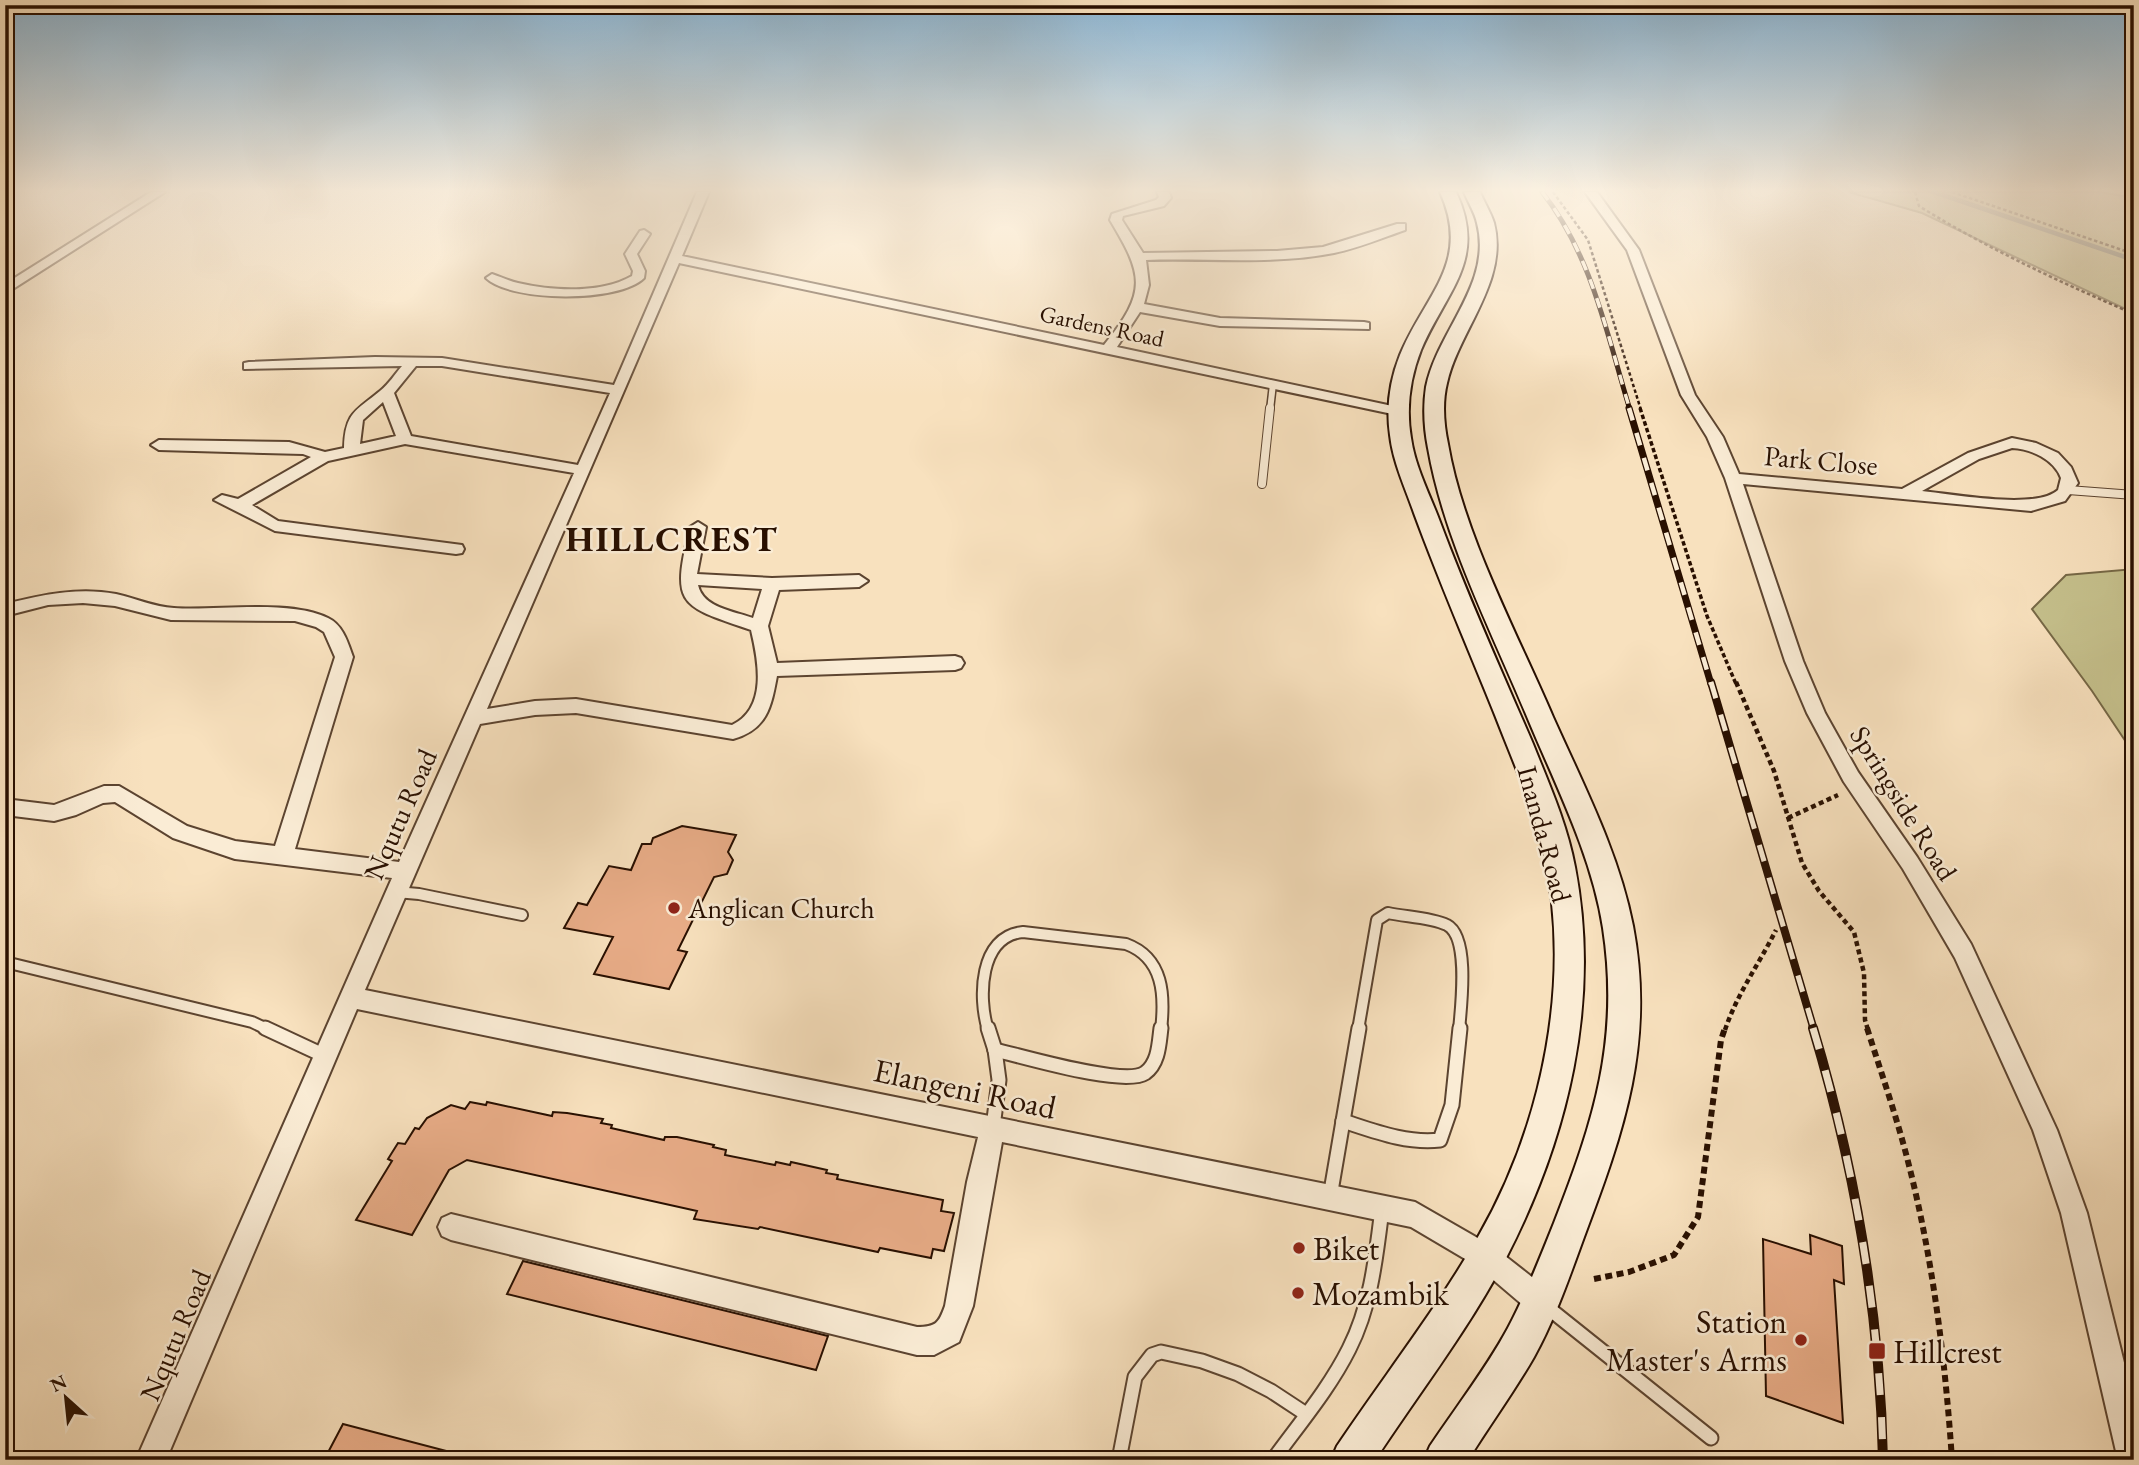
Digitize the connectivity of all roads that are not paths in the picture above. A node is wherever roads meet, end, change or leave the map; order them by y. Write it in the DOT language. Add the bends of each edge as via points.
graph roads {
  1 [pos="52,260"];
  2 [pos="634,260"];
  3 [pos="672,260"];
  4 [pos="686,260"];
  5 [pos="1139,260"];
  6 [pos="1458,260"];
  7 [pos="1487,260"];
  8 [pos="1637,260"];
  9 [pos="492,278"];
  10 [pos="650,279"];
  11 [pos="5,290"];
  12 [pos="1136,307"];
  13 [pos="1364,326"];
  14 [pos="1108,349"];
  15 [pos="413,361"];
  16 [pos="249,366"];
  17 [pos="1273,384"];
  18 [pos="618,390"];
  19 [pos="387,393"];
  20 [pos="1397,411"];
  21 [pos="405,439"];
  22 [pos="159,445"];
  23 [pos="352,449"];
  24 [pos="323,457"];
  25 [pos="582,470"];
  26 [pos="1733,478"];
  27 [pos="1262,484"];
  28 [pos="2068,490"];
  29 [pos="1905,494"];
  30 [pos="2134,495"];
  31 [pos="222,500"];
  32 [pos="243,503"];
  33 [pos="698,527"];
  34 [pos="456,549"];
  35 [pos="687,579"];
  36 [pos="859,581"];
  37 [pos="772,584"];
  38 [pos="5,610"];
  39 [pos="759,626"];
  40 [pos="955,663"];
  41 [pos="769,670"];
  42 [pos="472,718"];
  43 [pos="5,807"];
  44 [pos="283,854"];
  45 [pos="405,871"];
  46 [pos="396,892"];
  47 [pos="522,915"];
  48 [pos="5,962"];
  49 [pos="350,997"];
  50 [pos="995,1049"];
  51 [pos="325,1056"];
  52 [pos="1342,1121"];
  53 [pos="993,1127"];
  54 [pos="1330,1197"];
  55 [pos="1382,1208"];
  56 [pos="451,1227"];
  57 [pos="1486,1257"];
  58 [pos="1541,1302"];
  59 [pos="1306,1413"];
  60 [pos="1711,1438"];
  61 [pos="151,1460"];
  62 [pos="1119,1460"];
  63 [pos="1273,1460"];
  64 [pos="1351,1460"];
  65 [pos="1444,1460"];
  66 [pos="2133,1460"];
  1 -- 11 [label="street"];
  2 -- 10 [label="street"];
  3 -- 10 [label="street, Nqutu Road"];
  4 -- 14 [label="street, Gardens Road"];
  5 -- 12 [label="street" via="1143,275"];
  6 -- 20 [label="main road, Inanda Road" via="1413,345"];
  7 -- 58 [label="main road, Inanda Road" via="1436,383 1439,460 1459,524 1591,837 1618,927 1625,990 1622,1058 1598,1154"];
  8 -- 26 [label="street, Springside Road" via="1688,394"];
  9 -- 10 [label="street" via="514,287 546,291 620,288"];
  10 -- 18 [label="street, Nqutu Road"];
  12 -- 13 [label="street" via="1220,322"];
  12 -- 14 [label="street"];
  14 -- 17 [label="street, Gardens Road"];
  15 -- 16 [label="street"];
  15 -- 18 [label="street"];
  15 -- 19 [label="street"];
  17 -- 20 [label="street, Gardens Road"];
  17 -- 27 [label="lane"];
  18 -- 25 [label="street, Nqutu Road"];
  19 -- 21 [label="street"];
  19 -- 23 [label="street" via="353,421"];
  20 -- 57 [label="main road, Inanda Road" via="1401,443 1440,555 1546,814 1567,914 1568,1004 1560,1070 1520,1192"];
  21 -- 23 [label="street"];
  21 -- 25 [label="street"];
  22 -- 24 [label="street" via="289,447"];
  23 -- 24 [label="street"];
  24 -- 32 [label="street"];
  25 -- 42 [label="street, Nqutu Road"];
  26 -- 29 [label="street, Park Close"];
  26 -- 66 [label="street, Springside Road" via="1816,713 1963,951 2045,1130 2074,1213"];
  28 -- 29 [label="street, Park Close" via="2053,501 2031,506"];
  28 -- 29 [label="street, Park Close" via="2069,475 2057,460 2015,443 1997,446"];
  28 -- 30 [label="lane"];
  31 -- 32 [label="street"];
  32 -- 34 [label="street" via="275,526"];
  33 -- 35 [label="street"];
  35 -- 37 [label="street"];
  35 -- 39 [label="street" via="701,607"];
  36 -- 37 [label="street"];
  37 -- 39 [label="street"];
  38 -- 44 [label="street" via="48,598 83,597 171,614 295,615 330,628 344,657 342,667"];
  39 -- 41 [label="street"];
  40 -- 41 [label="street"];
  41 -- 42 [label="street" via="757,717 733,732 576,706"];
  42 -- 45 [label="street, Nqutu Road"];
  43 -- 44 [label="street" via="59,813 98,795 119,794 195,838 235,850"];
  44 -- 45 [label="street"];
  45 -- 46 [label="street, Nqutu Road"];
  46 -- 47 [label="lane"];
  46 -- 49 [label="street, Nqutu Road"];
  48 -- 51 [label="lane" via="252,1022"];
  49 -- 51 [label="street, Nqutu Road"];
  49 -- 53 [label="street, Elangeni Road"];
  50 -- 50 [label="lane" via="982,1010 984,984 997,943 1012,933 1059,934 1135,946 1158,977 1163,992 1156,1058 1139,1075 1098,1072"];
  50 -- 53 [label="lane" via="999,1080"];
  51 -- 61 [label="street, Nqutu Road"];
  52 -- 52 [label="lane" via="1377,920 1388,913 1446,925 1459,940 1462,957 1455,1096 1445,1133 1440,1140 1424,1142"];
  52 -- 54 [label="lane"];
  53 -- 54 [label="street, Elangeni Road"];
  53 -- 56 [label="street" via="959,1306 949,1332 934,1341 917,1341"];
  54 -- 55 [label="street, Elangeni Road"];
  55 -- 57 [label="street, Elangeni Road" via="1415,1215"];
  55 -- 59 [label="lane" via="1375,1272 1355,1337"];
  57 -- 58 [label="street, Elangeni Road"];
  57 -- 64 [label="main road, Inanda Road"];
  58 -- 60 [label="lane"];
  58 -- 65 [label="main road, Inanda Road" via="1520,1344"];
  59 -- 62 [label="lane" via="1253,1378 1161,1352 1135,1377"];
  59 -- 63 [label="lane"];
}
